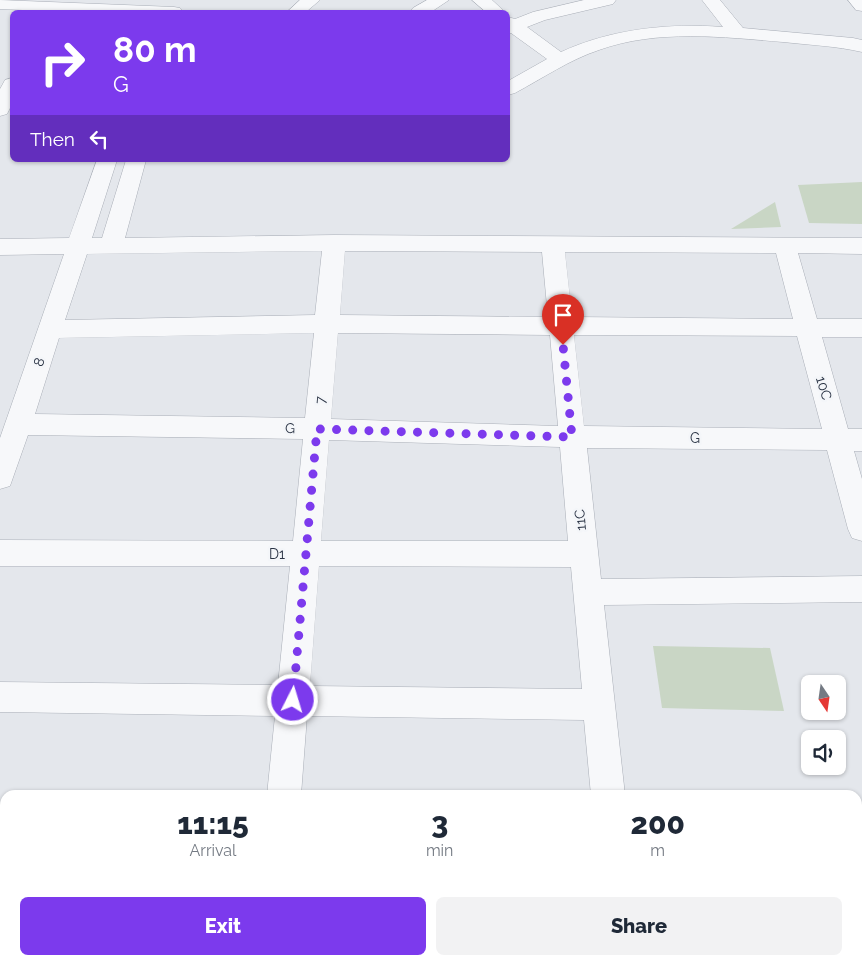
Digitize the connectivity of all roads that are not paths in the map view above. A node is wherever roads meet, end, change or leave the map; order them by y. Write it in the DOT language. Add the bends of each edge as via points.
graph roads {
  1 [pos="311,0"];
  2 [pos="416,0"];
  3 [pos="440,0"];
  4 [pos="481,0"];
  5 [pos="607,0"];
  6 [pos="711,0"];
  7 [pos="857,0"];
  8 [pos="0,4"];
  9 [pos="862,6"];
  10 [pos="49,9"];
  11 [pos="161,9"];
  12 [pos="298,10"];
  13 [pos="404,10"];
  14 [pos="422,10"];
  15 [pos="494,10"];
  16 [pos="510,25"];
  17 [pos="510,26"];
  18 [pos="736,31"];
  19 [pos="862,46"];
  20 [pos="561,61"];
  21 [pos="10,88"];
  22 [pos="510,88"];
  23 [pos="0,110"];
  24 [pos="106,162"];
  25 [pos="135,162"];
  26 [pos="334,243"];
  27 [pos="553,245"];
  28 [pos="111,246"];
  29 [pos="785,246"];
  30 [pos="862,246"];
  31 [pos="0,247"];
  32 [pos="78,247"];
  33 [pos="327,324"];
  34 [pos="561,326"];
  35 [pos="806,328"];
  36 [pos="862,328"];
  37 [pos="50,330"];
  38 [pos="18,424"];
  39 [pos="317,429"];
  40 [pos="572,437"];
  41 [pos="851,440"];
  42 [pos="0,478"];
  43 [pos="862,529"];
  44 [pos="0,553"];
  45 [pos="306,554"];
  46 [pos="584,554"];
  47 [pos="862,589"];
  48 [pos="588,592"];
  49 [pos="0,697"];
  50 [pos="293,700"];
  51 [pos="599,705"];
  52 [pos="284,790"];
  53 [pos="608,790"];
  1 -- 12 [label="street"];
  2 -- 13 [label="street"];
  3 -- 14 [label="street"];
  4 -- 15 [label="street"];
  5 -- 16 [label="street"];
  6 -- 18 [label="street"];
  7 -- 9 [label="street"];
  8 -- 10 [label="street"];
  10 -- 11 [label="street"];
  17 -- 20 [label="street"];
  18 -- 19 [label="street"];
  18 -- 20 [label="street" via="642,34 602,42"];
  20 -- 22 [label="street"];
  21 -- 23 [label="street"];
  24 -- 32 [label="street, 8"];
  25 -- 28 [label="street"];
  26 -- 27 [label="street"];
  26 -- 28 [label="street"];
  26 -- 33 [label="street, 7"];
  27 -- 29 [label="street"];
  27 -- 34 [label="street, 11C"];
  28 -- 32 [label="street"];
  29 -- 30 [label="street"];
  29 -- 35 [label="street, 10C"];
  31 -- 32 [label="street"];
  32 -- 37 [label="street, 8"];
  33 -- 34 [label="street"];
  33 -- 37 [label="street"];
  33 -- 39 [label="street, 7"];
  34 -- 35 [label="street"];
  34 -- 40 [label="street, 11C"];
  35 -- 36 [label="street"];
  35 -- 41 [label="street, 10C"];
  37 -- 38 [label="street, 8"];
  38 -- 39 [label="street, G"];
  38 -- 42 [label="street, 8"];
  39 -- 40 [label="street, G"];
  39 -- 45 [label="street, 7"];
  40 -- 41 [label="street, G"];
  40 -- 46 [label="street, 11C"];
  41 -- 43 [label="street, 10C"];
  44 -- 45 [label="street, D1"];
  45 -- 46 [label="street, D1"];
  45 -- 50 [label="street, 7"];
  46 -- 48 [label="street, 11C"];
  47 -- 48 [label="street"];
  48 -- 51 [label="street, 11C"];
  49 -- 50 [label="street"];
  50 -- 51 [label="street"];
  50 -- 52 [label="street, 7"];
  51 -- 53 [label="street, 11C"];
}
